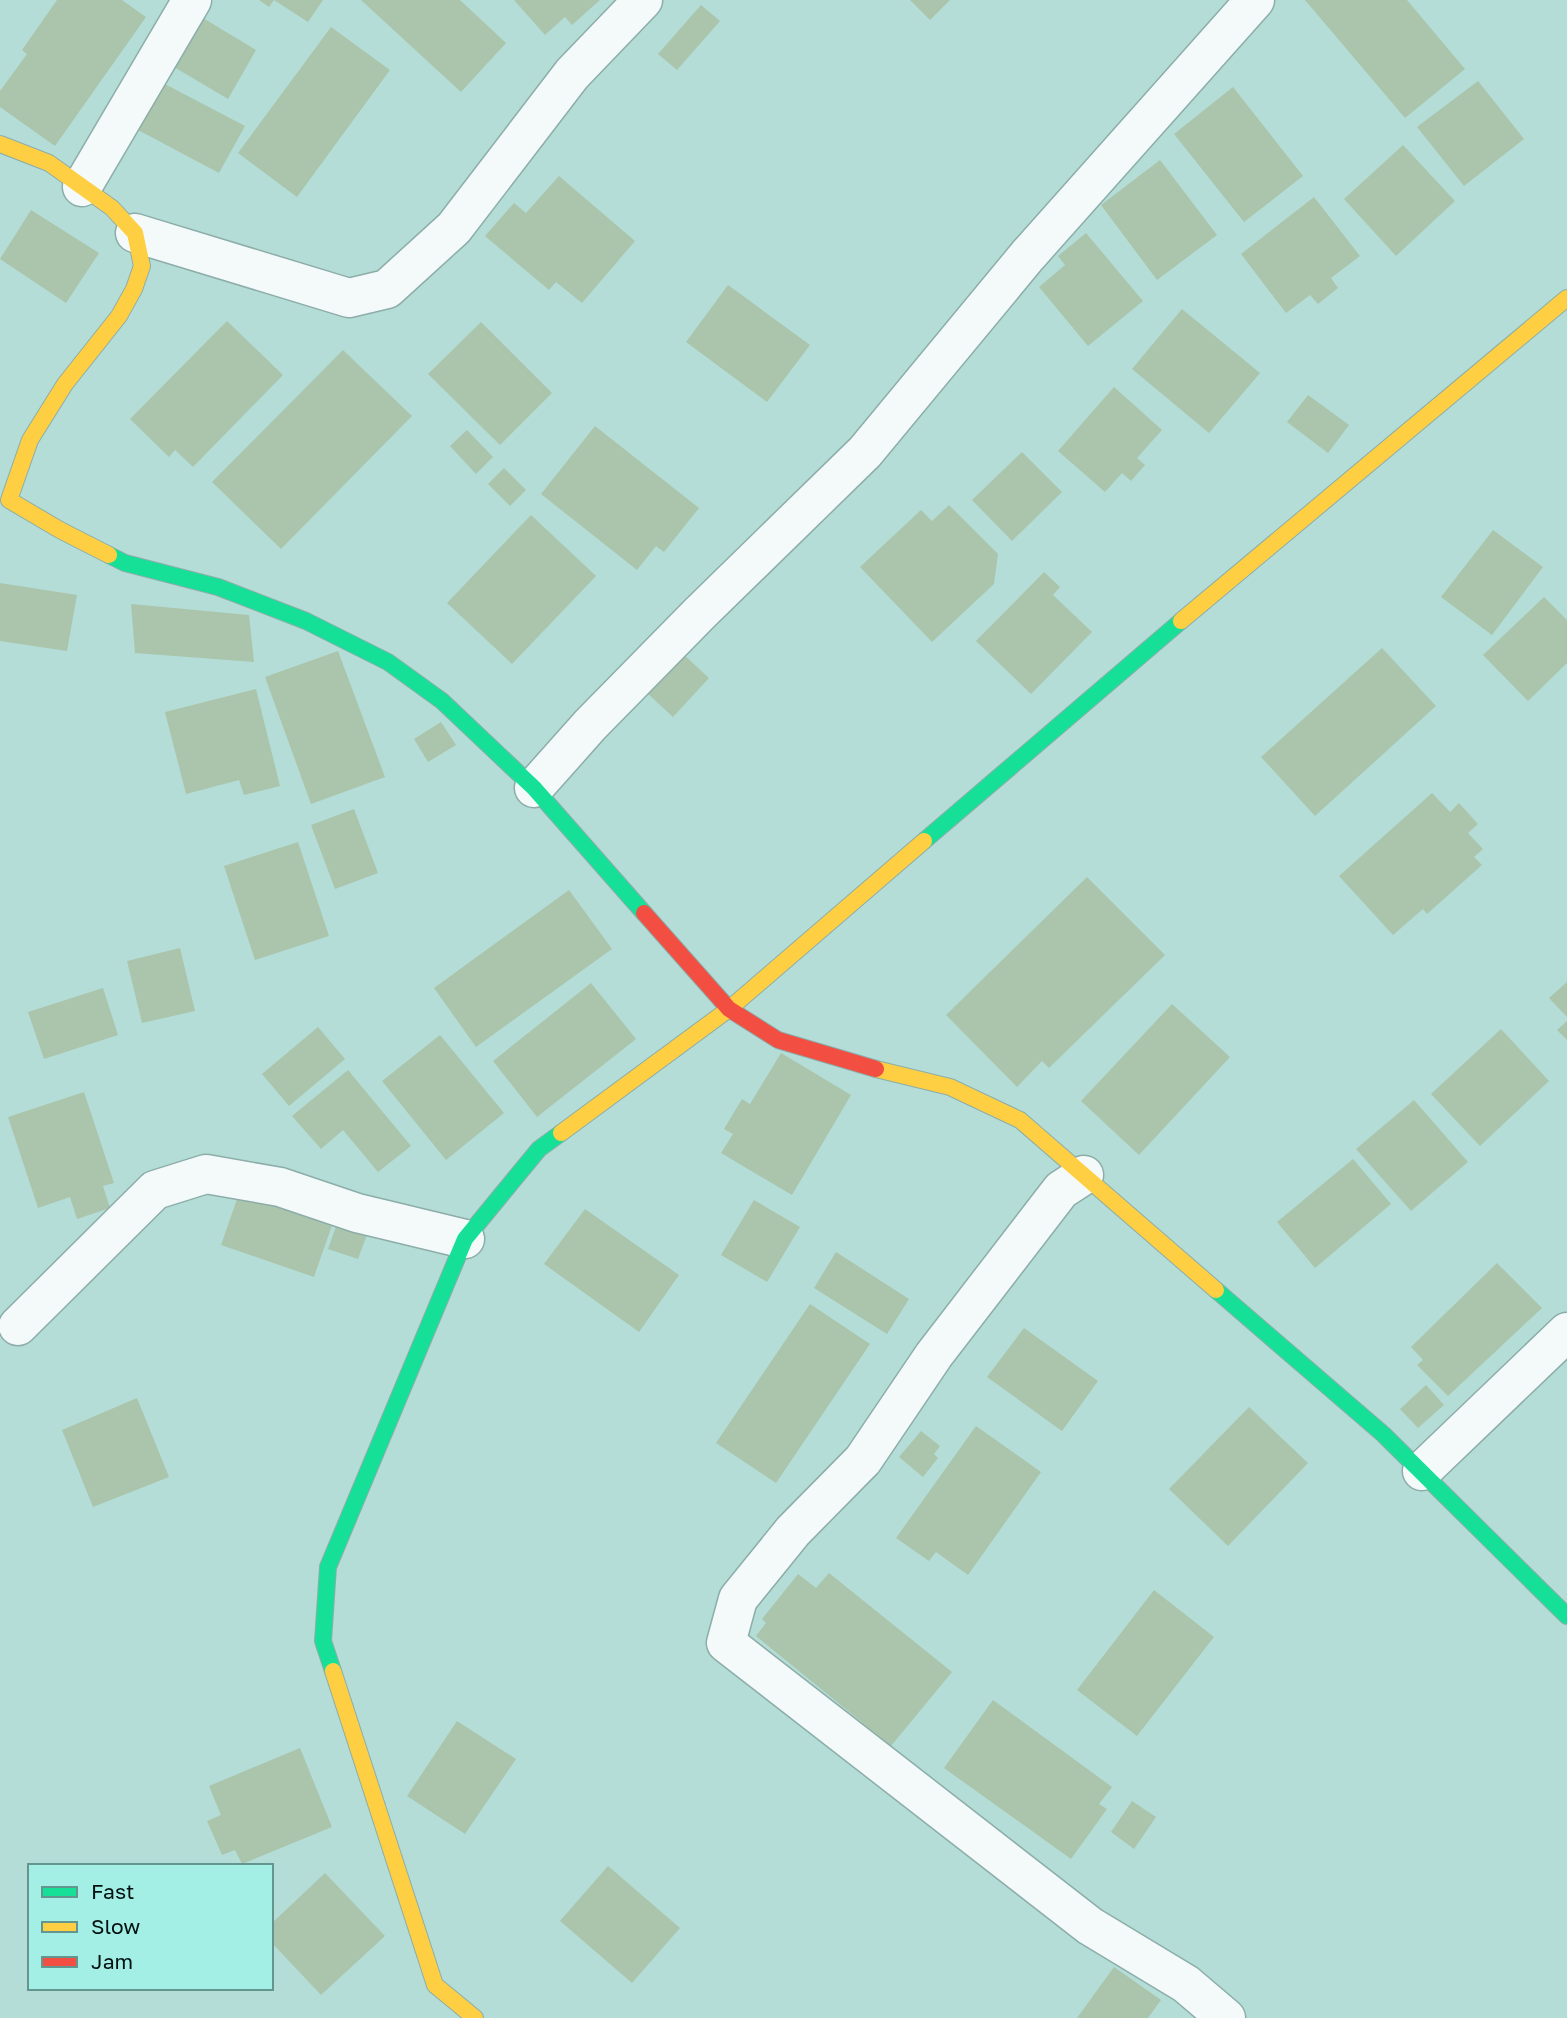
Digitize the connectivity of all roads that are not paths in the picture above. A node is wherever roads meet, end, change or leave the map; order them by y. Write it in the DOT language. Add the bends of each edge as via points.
graph roads {
  1 [pos="192,0"];
  2 [pos="643,0"];
  3 [pos="1255,0"];
  4 [pos="0,144"];
  5 [pos="82,187"];
  6 [pos="135,233"];
  7 [pos="1567,298"];
  8 [pos="5,498"];
  9 [pos="534,788"];
  10 [pos="729,1009"];
  11 [pos="1084,1175"];
  12 [pos="466,1239"];
  13 [pos="18,1326"];
  14 [pos="1567,1332"];
  15 [pos="1422,1471"];
  16 [pos="1567,1616"];
  17 [pos="475,2018"];
  18 [pos="1226,2018"];
  1 -- 5 [label="street"];
  2 -- 6 [label="street" via="572,74 453,228 387,289 349,298"];
  3 -- 9 [label="street" via="1028,255 866,453 682,632"];
  4 -- 5 [label="street" via="49,163"];
  5 -- 6 [label="street" via="112,208"];
  6 -- 8 [label="street" via="142,266 135,289 30,440"];
  7 -- 10 [label="street" via="1250,562"];
  8 -- 9 [label="street" via="125,563 231,592 306,621 388,662 442,701"];
  9 -- 10 [label="street"];
  10 -- 11 [label="street" via="778,1040 950,1087 1008,1114"];
  10 -- 12 [label="street" via="539,1149"];
  11 -- 15 [label="street"];
  11 -- 18 [label="street" via="1060,1191 934,1355 863,1460 793,1531 738,1599 726,1643 1090,1926 1186,1984"];
  12 -- 13 [label="street" via="357,1213 279,1187 206,1174 155,1190"];
  12 -- 17 [label="street" via="328,1567 323,1641 435,1985"];
  14 -- 15 [label="street"];
  15 -- 16 [label="street"];
}
